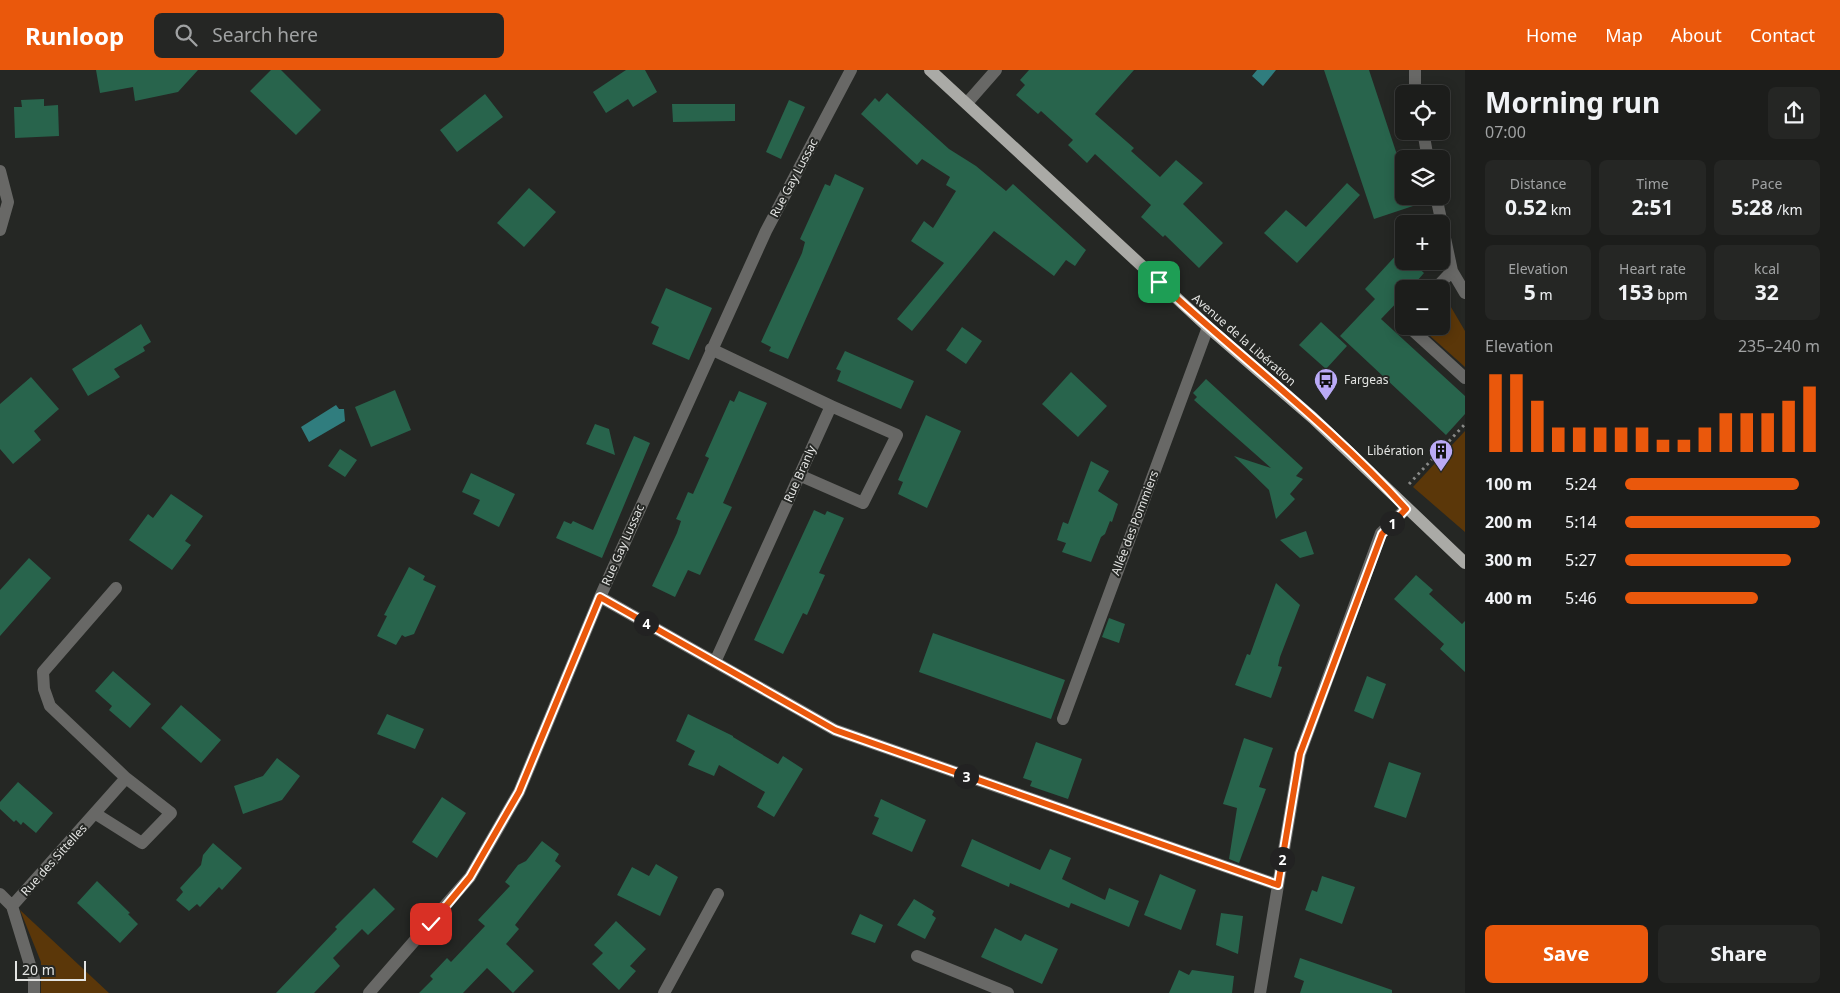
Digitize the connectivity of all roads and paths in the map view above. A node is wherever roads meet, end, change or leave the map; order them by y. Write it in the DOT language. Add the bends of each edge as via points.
graph roads {
  1 [pos="851,70"];
  2 [pos="930,70"];
  3 [pos="996,70"];
  4 [pos="1414,70"];
  5 [pos="1415,85"];
  6 [pos="967,103"];
  7 [pos="0,171"];
  8 [pos="1438,205"];
  9 [pos="0,230"];
  10 [pos="1452,271"];
  11 [pos="1444,280"];
  12 [pos="1465,292"];
  13 [pos="1208,327"];
  14 [pos="1418,335"];
  15 [pos="711,349"];
  16 [pos="1465,378"];
  17 [pos="831,406"];
  18 [pos="1465,424"];
  19 [pos="799,475"];
  20 [pos="1408,484"];
  21 [pos="1406,509"];
  22 [pos="1465,563"];
  23 [pos="116,588"];
  24 [pos="600,597"];
  25 [pos="715,662"];
  26 [pos="1063,719"];
  27 [pos="126,778"];
  28 [pos="96,814"];
  29 [pos="1278,885"];
  30 [pos="0,894"];
  31 [pos="718,894"];
  32 [pos="12,906"];
  33 [pos="917,956"];
  34 [pos="34,993"];
  35 [pos="369,993"];
  36 [pos="664,993"];
  37 [pos="1008,993"];
  38 [pos="1260,993"];
  1 -- 15 [label="street, Rue Gay Lussac" via="766,232"];
  2 -- 6 [label="main road, Avenue de la Libération"];
  3 -- 6 [label="street"];
  4 -- 5 [label="street"];
  6 -- 13 [label="main road, Avenue de la Libération"];
  7 -- 9 [label="street" via="8,202"];
  8 -- 10 [label="street"];
  10 -- 11 [label="street"];
  10 -- 12 [label="street"];
  13 -- 21 [label="main road, Avenue de la Libération" via="1313,418"];
  13 -- 26 [label="street, Allée des Pommiers"];
  14 -- 16 [label="street"];
  15 -- 17 [label="street"];
  15 -- 24 [label="street, Rue Gay Lussac"];
  17 -- 19 [label="street, Rue Branly"];
  17 -- 19 [label="street" via="897,435 862,503"];
  18 -- 20 [label="path"];
  19 -- 25 [label="street, Rue Branly"];
  21 -- 22 [label="main road, Avenue de la Libération"];
  21 -- 29 [label="street" via="1382,534 1300,754"];
  23 -- 27 [label="street, Rue des Sittelles" via="43,672 50,706"];
  24 -- 25 [label="street, Rue Gay Lussac"];
  24 -- 35 [label="street" via="519,792 470,877"];
  25 -- 29 [label="street, Rue Gay Lussac" via="835,730"];
  27 -- 28 [label="street, Rue des Sittelles"];
  27 -- 28 [label="street, Rue des Sittelles" via="171,813 142,843"];
  28 -- 32 [label="street, Rue des Sittelles"];
  29 -- 38 [label="street"];
  30 -- 32 [label="street"];
  31 -- 36 [label="street"];
  32 -- 34 [label="street" via="34,978"];
  33 -- 37 [label="street"];
}
